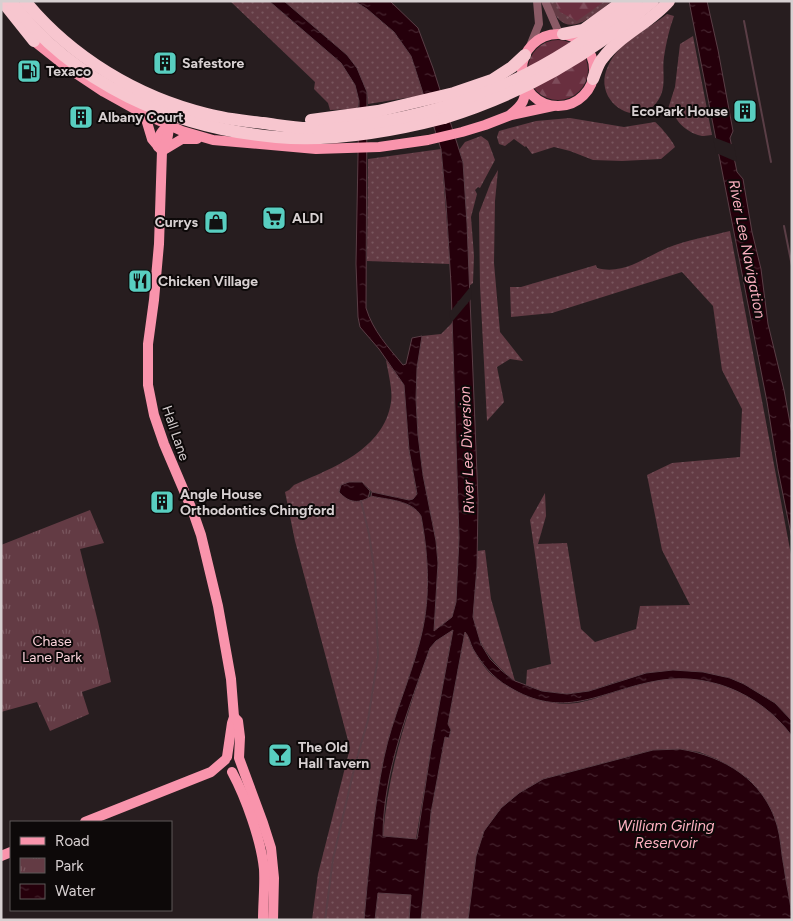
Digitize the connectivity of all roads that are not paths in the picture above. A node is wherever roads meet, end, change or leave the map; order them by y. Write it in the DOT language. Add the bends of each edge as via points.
graph roads {
  1 [pos="2,1"];
  2 [pos="10,1"];
  3 [pos="26,1"];
  4 [pos="537,1"];
  5 [pos="545,1"];
  6 [pos="623,1"];
  7 [pos="637,1"];
  8 [pos="653,1"];
  9 [pos="669,1"];
  10 [pos="561,33"];
  11 [pos="34,40"];
  12 [pos="528,51"];
  13 [pos="593,79"];
  14 [pos="525,84"];
  15 [pos="130,106"];
  16 [pos="553,106"];
  17 [pos="140,112"];
  18 [pos="510,115"];
  19 [pos="169,124"];
  20 [pos="311,134"];
  21 [pos="213,140"];
  22 [pos="246,143"];
  23 [pos="160,149"];
  24 [pos="234,717"];
  25 [pos="226,759"];
  26 [pos="236,767"];
  27 [pos="211,772"];
  28 [pos="87,821"];
  29 [pos="263,920"];
  30 [pos="273,920"];
  1 -- 11 [label="highway"];
  2 -- 20 [label="highway" via="51,45 71,61 138,102 224,130 276,137"];
  3 -- 20 [label="highway" via="78,52 142,91 207,114"];
  4 -- 12 [label="street" via="539,24"];
  5 -- 10 [label="street"];
  6 -- 10 [label="highway" via="583,30"];
  7 -- 20 [label="highway, bridge" via="556,59 483,94 403,117"];
  8 -- 20 [label="highway, bridge" via="585,53 502,98 426,123 361,134"];
  9 -- 13 [label="highway" via="602,59"];
  10 -- 12 [label="main road" via="538,39"];
  10 -- 13 [label="main road" via="577,38 586,46 594,62"];
  11 -- 15 [label="main road" via="75,73"];
  12 -- 14 [label="main road" via="522,71"];
  12 -- 20 [label="highway" via="506,72 492,80 403,106 352,116"];
  13 -- 16 [label="main road" via="584,95 574,102"];
  14 -- 16 [label="main road" via="537,99"];
  14 -- 18 [label="main road" via="525,100"];
  15 -- 17 [label="main road"];
  15 -- 19 [label="main road"];
  16 -- 18 [label="main road"];
  17 -- 19 [label="main road"];
  17 -- 23 [label="main road"];
  18 -- 20 [label="main road" via="462,132 379,147"];
  19 -- 21 [label="main road"];
  19 -- 22 [label="main road"];
  19 -- 23 [label="main road, Hall Lane" via="158,140"];
  20 -- 22 [label="main road"];
  21 -- 22 [label="main road"];
  21 -- 23 [label="main road" via="182,139"];
  23 -- 24 [label="main road, Hall Lane" via="159,244 148,344 148,385 164,444 201,535 224,633"];
  24 -- 25 [label="main road, Hall Lane"];
  24 -- 26 [label="main road, Hall Lane" via="238,721 240,737"];
  25 -- 26 [label="main road" via="234,755"];
  25 -- 27 [label="main road"];
  26 -- 27 [label="main road" via="224,773"];
  26 -- 29 [label="main road" via="262,855"];
  26 -- 30 [label="main road" via="245,773 271,848"];
  27 -- 28 [label="main road"];
}
